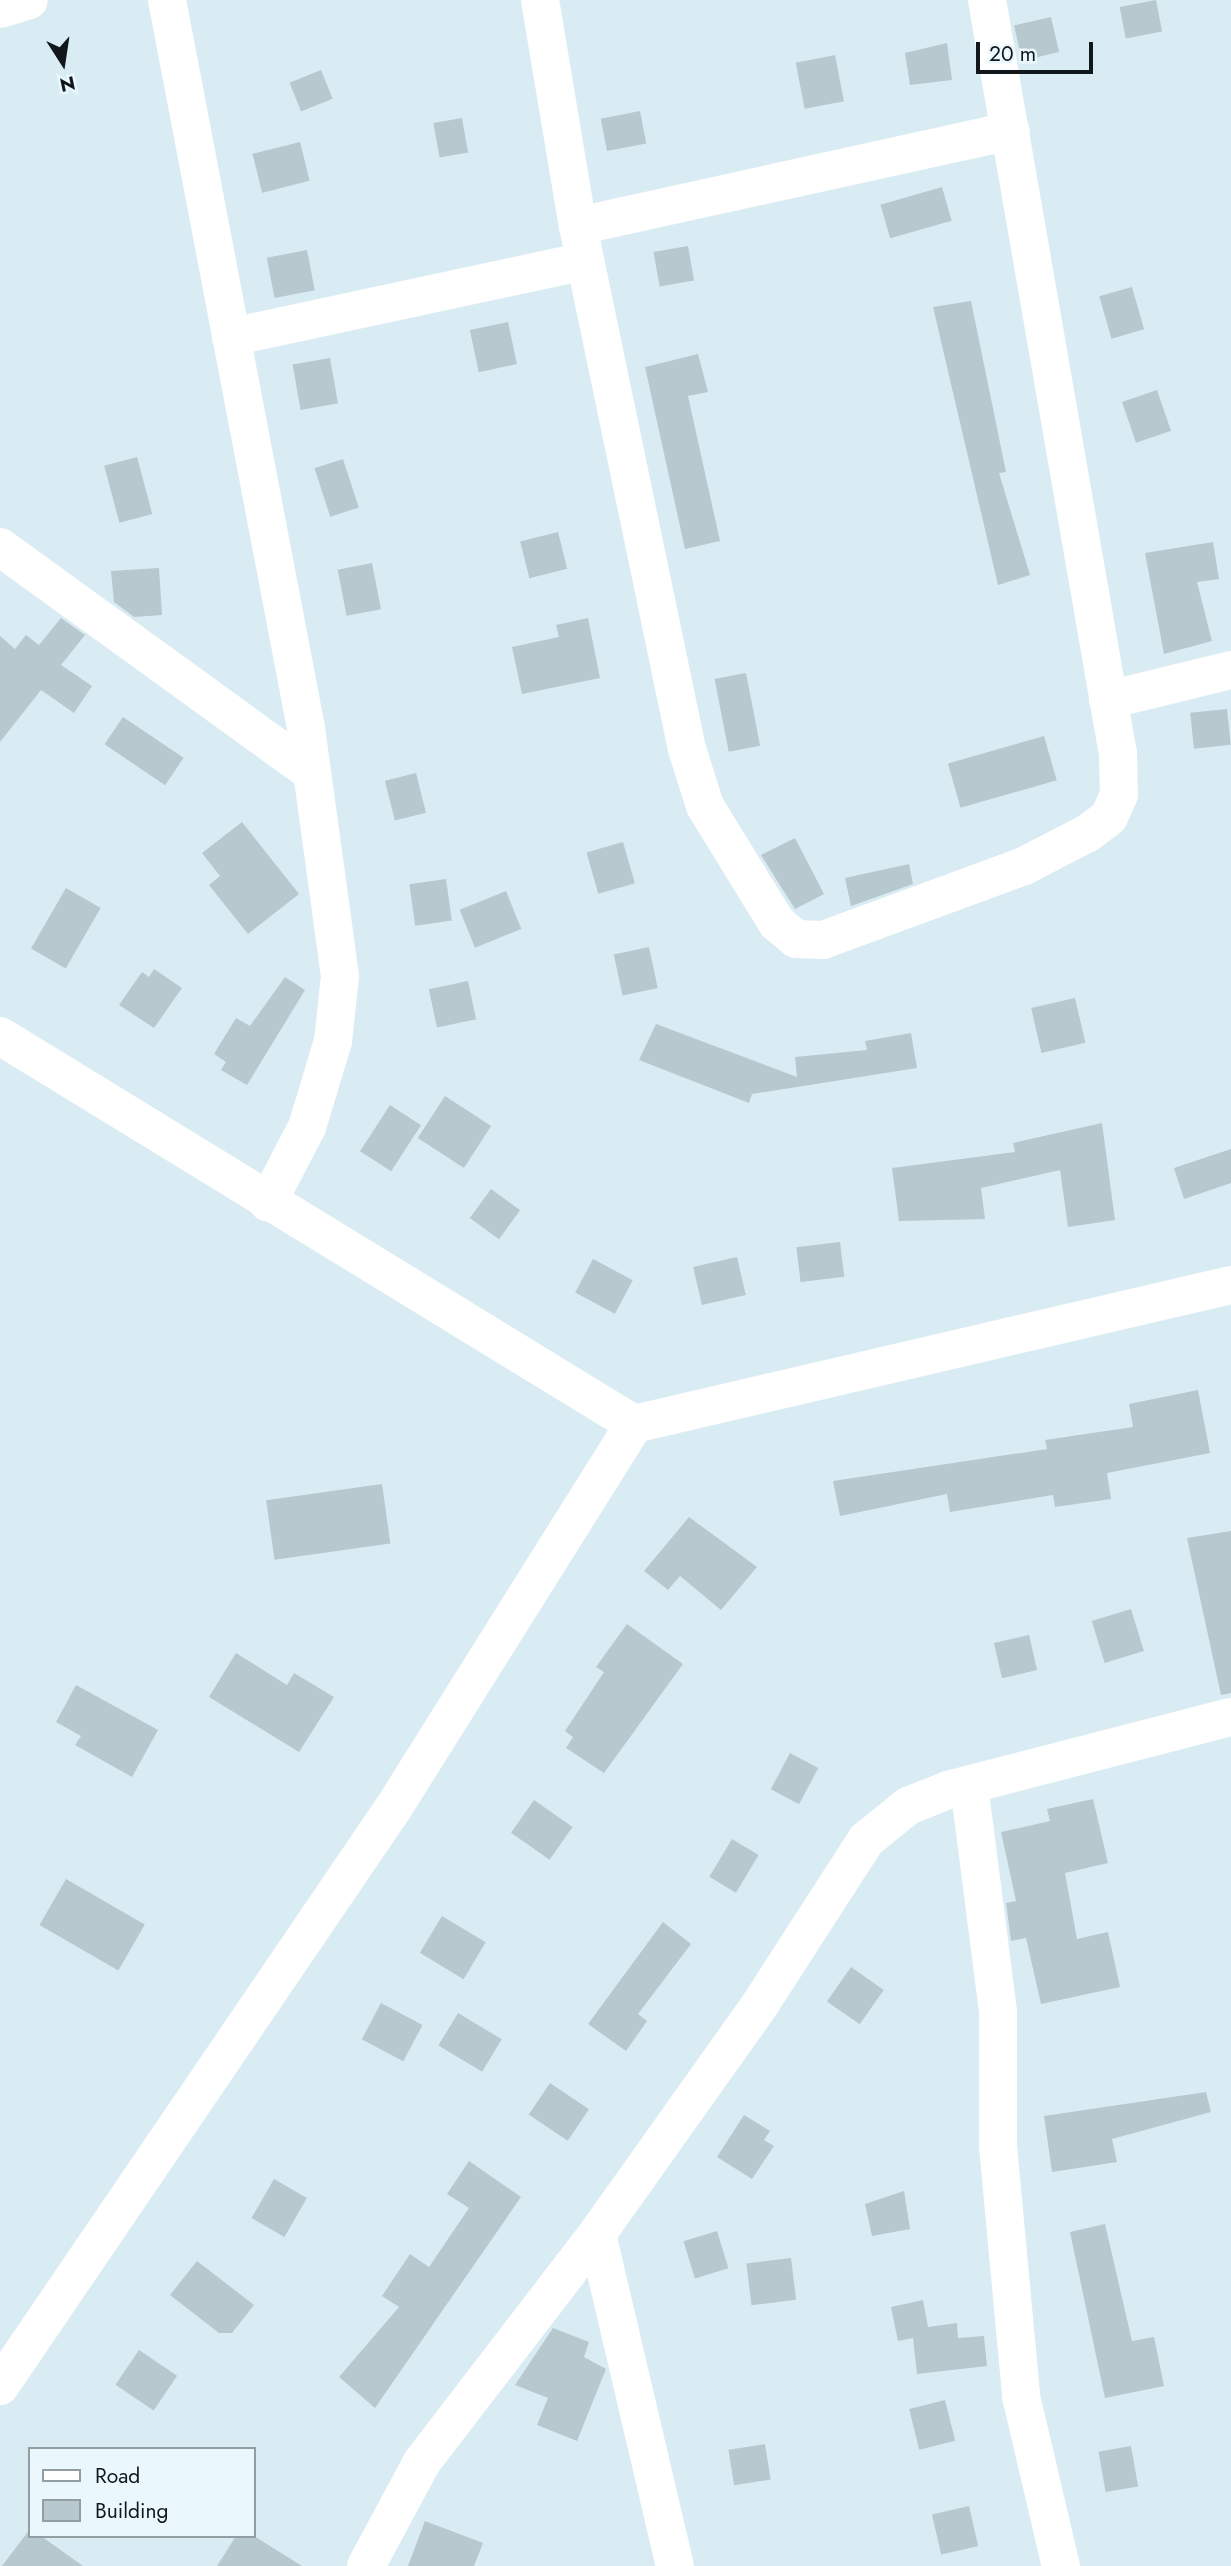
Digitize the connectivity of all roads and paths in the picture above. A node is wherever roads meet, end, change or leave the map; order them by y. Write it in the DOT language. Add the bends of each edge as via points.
graph roads {
  1 [pos="29,0"];
  2 [pos="167,0"];
  3 [pos="540,0"];
  4 [pos="987,0"];
  5 [pos="0,9"];
  6 [pos="1012,131"];
  7 [pos="582,243"];
  8 [pos="231,337"];
  9 [pos="0,547"];
  10 [pos="1231,670"];
  11 [pos="1108,700"];
  12 [pos="311,772"];
  13 [pos="0,1036"];
  14 [pos="268,1202"];
  15 [pos="1231,1286"];
  16 [pos="634,1424"];
  17 [pos="1231,1717"];
  18 [pos="969,1785"];
  19 [pos="597,2234"];
  20 [pos="0,2386"];
  21 [pos="366,2566"];
  22 [pos="675,2566"];
  23 [pos="1061,2566"];
  1 -- 5 [label="street"];
  2 -- 8 [label="street"];
  3 -- 7 [label="street"];
  4 -- 6 [label="street"];
  6 -- 7 [label="street"];
  6 -- 11 [label="street"];
  7 -- 8 [label="street"];
  7 -- 11 [label="street" via="687,749 705,807 777,923 796,939 823,940 1024,866 1088,833 1109,817 1119,795"];
  8 -- 12 [label="street"];
  9 -- 12 [label="street"];
  10 -- 11 [label="street"];
  12 -- 14 [label="street" via="340,976 332,1041 307,1127"];
  13 -- 14 [label="street"];
  14 -- 16 [label="street"];
  15 -- 16 [label="street"];
  16 -- 20 [label="street" via="394,1807"];
  17 -- 18 [label="street"];
  18 -- 19 [label="street" via="908,1806 866,1840"];
  18 -- 23 [label="street" via="998,2012 999,2160 1021,2396"];
  19 -- 21 [label="street" via="422,2462"];
  19 -- 22 [label="street"];
}
